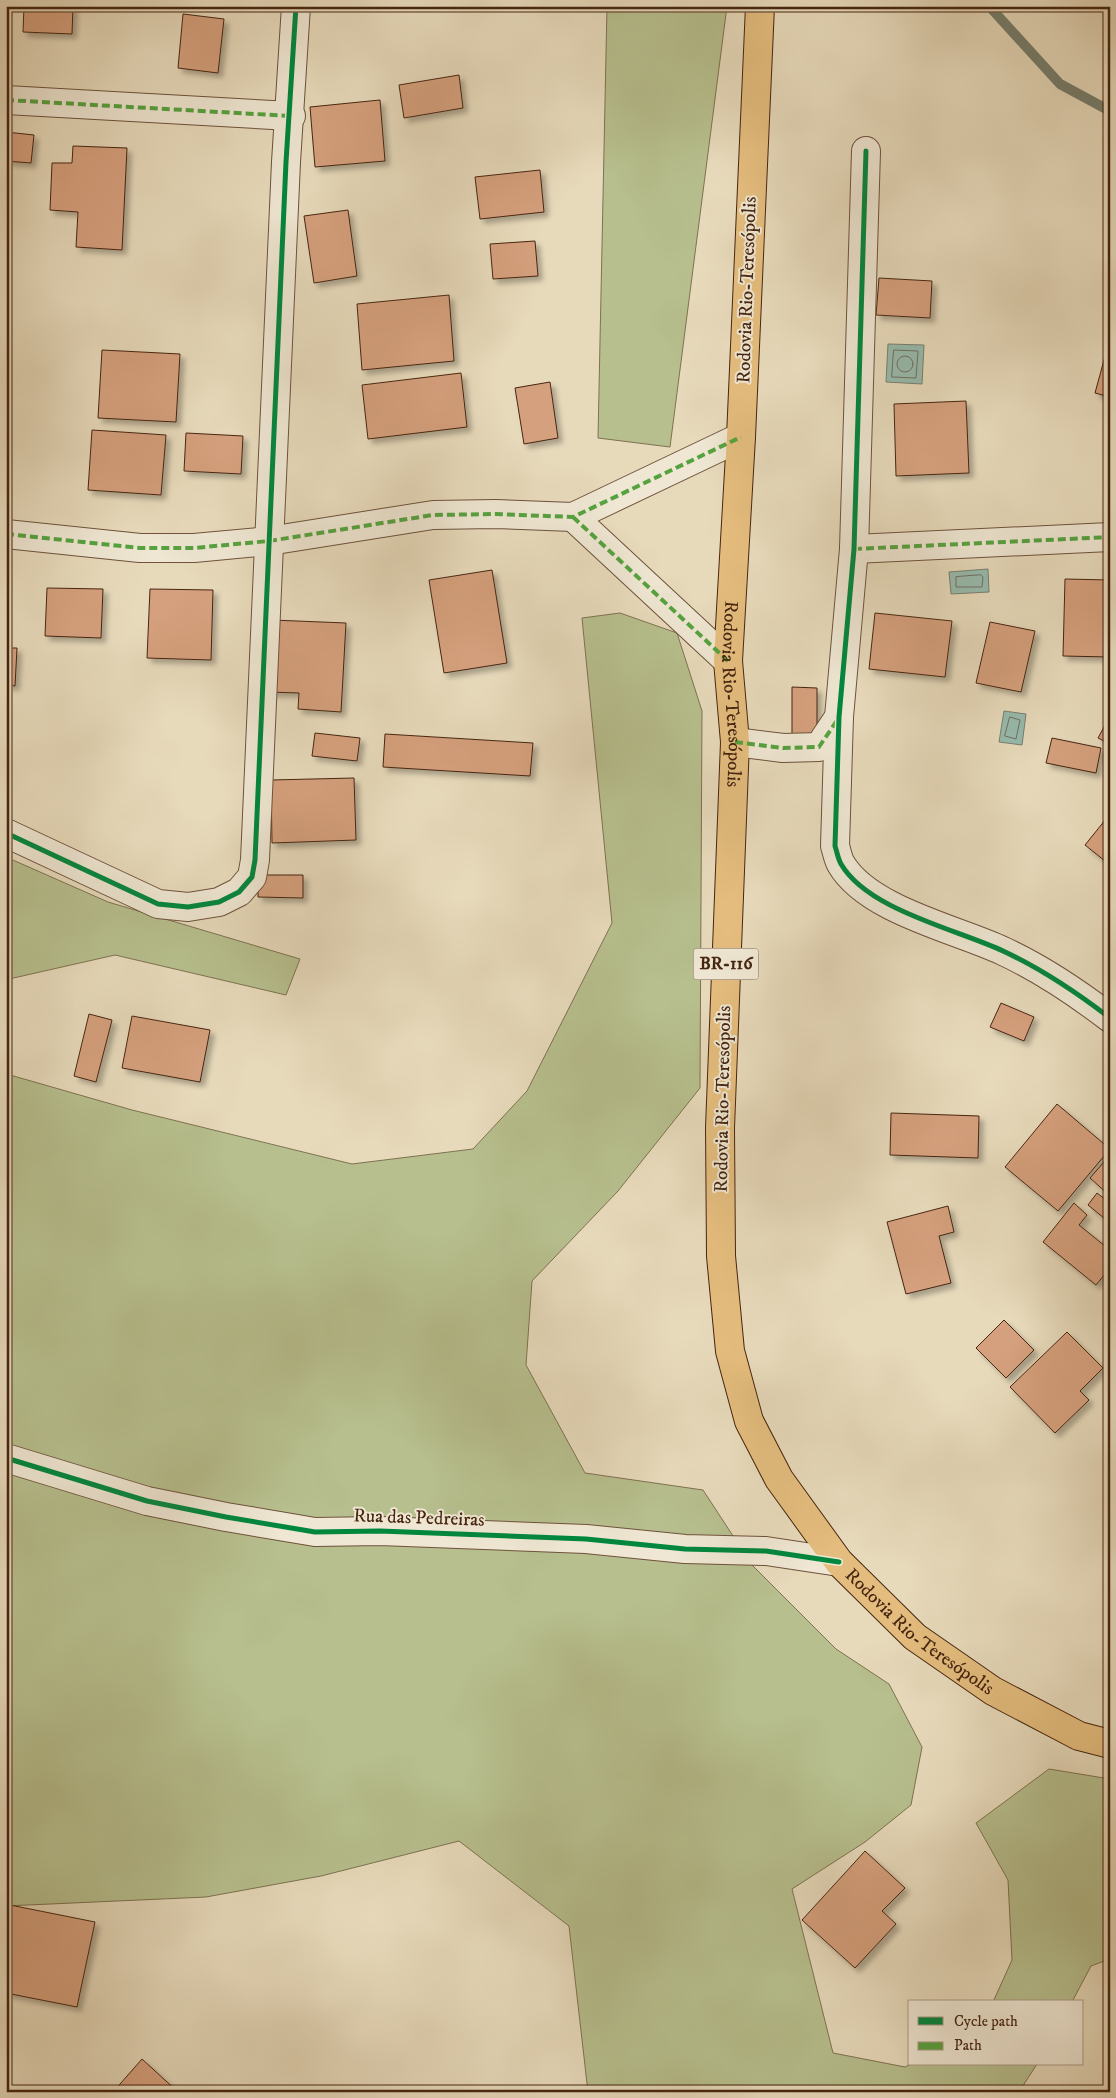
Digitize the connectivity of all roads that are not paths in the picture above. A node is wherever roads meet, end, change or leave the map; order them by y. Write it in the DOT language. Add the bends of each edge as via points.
graph roads {
  1 [pos="296,6"];
  2 [pos="760,6"];
  3 [pos="6,100"];
  4 [pos="291,116"];
  5 [pos="866,151"];
  6 [pos="741,437"];
  7 [pos="573,517"];
  8 [pos="6,534"];
  9 [pos="1110,536"];
  10 [pos="269,540"];
  11 [pos="854,549"];
  12 [pos="728,661"];
  13 [pos="839,717"];
  14 [pos="735,742"];
  15 [pos="6,833"];
  16 [pos="1110,1018"];
  17 [pos="6,1458"];
  18 [pos="839,1562"];
  19 [pos="1110,1744"];
  1 -- 4 [label="street"];
  2 -- 6 [label="highway, Rodovia Rio-Teresópolis / BR-116"];
  3 -- 4 [label="street"];
  4 -- 10 [label="street" via="286,162"];
  5 -- 11 [label="street"];
  6 -- 7 [label="street"];
  6 -- 12 [label="highway, Rodovia Rio-Teresópolis / BR-116"];
  7 -- 10 [label="street" via="433,515"];
  7 -- 12 [label="street"];
  8 -- 10 [label="street" via="140,548 194,548"];
  9 -- 11 [label="street"];
  10 -- 15 [label="street" via="255,860 252,877 239,892 219,902 188,908 158,904"];
  11 -- 13 [label="street"];
  12 -- 14 [label="highway, Rodovia Rio-Teresópolis / BR-116"];
  13 -- 14 [label="street" via="819,747 783,748"];
  13 -- 16 [label="street" via="835,846 841,864 857,884 884,903 1002,950 1041,970"];
  14 -- 18 [label="highway, Rodovia Rio-Teresópolis / BR-116" via="720,1128 721,1256 730,1352 749,1421 779,1479"];
  17 -- 18 [label="street, Rua das Pedreiras" via="146,1501 315,1532 380,1531 586,1539 685,1549 766,1551"];
  18 -- 19 [label="highway, Rodovia Rio-Teresópolis / BR-116" via="915,1638 993,1690 1078,1736"];
}
